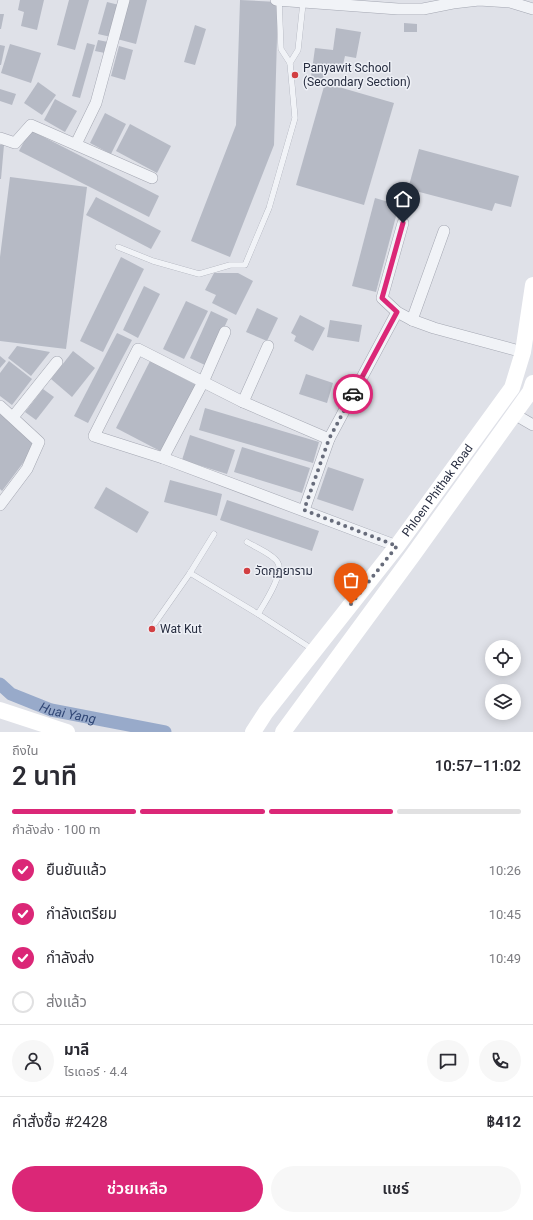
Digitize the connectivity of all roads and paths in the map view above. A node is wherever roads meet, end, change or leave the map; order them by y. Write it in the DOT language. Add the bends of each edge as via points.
graph roads {
  1 [pos="124,0"];
  2 [pos="276,0"];
  3 [pos="279,0"];
  4 [pos="303,3"];
  5 [pos="533,9"];
  6 [pos="290,63"];
  7 [pos="0,138"];
  8 [pos="76,144"];
  9 [pos="152,178"];
  10 [pos="403,223"];
  11 [pos="444,231"];
  12 [pos="118,247"];
  13 [pos="533,285"];
  14 [pos="397,312"];
  15 [pos="412,320"];
  16 [pos="225,332"];
  17 [pos="268,346"];
  18 [pos="523,352"];
  19 [pos="57,362"];
  20 [pos="203,382"];
  21 [pos="533,383"];
  22 [pos="244,402"];
  23 [pos="0,406"];
  24 [pos="514,414"];
  25 [pos="13,417"];
  26 [pos="533,425"];
  27 [pos="329,439"];
  28 [pos="163,458"];
  29 [pos="0,505"];
  30 [pos="304,510"];
  31 [pos="214,534"];
  32 [pos="247,542"];
  33 [pos="397,546"];
  34 [pos="190,573"];
  35 [pos="258,614"];
  36 [pos="155,623"];
  37 [pos="314,651"];
  38 [pos="0,710"];
  39 [pos="67,732"];
  40 [pos="253,732"];
  41 [pos="283,732"];
  1 -- 8 [label="street" via="96,103"];
  2 -- 3 [label="street"];
  3 -- 4 [label="street"];
  3 -- 6 [label="lane" via="281,49"];
  4 -- 5 [label="street" via="423,9 479,0 510,2"];
  4 -- 6 [label="lane" via="298,50"];
  6 -- 12 [label="lane" via="295,118 269,208 245,265 230,265 199,274 153,261"];
  7 -- 8 [label="street" via="15,143 30,125"];
  8 -- 9 [label="street"];
  10 -- 14 [label="street" via="382,298"];
  11 -- 15 [label="street"];
  13 -- 18 [label="main road, Phloen Phithak Road"];
  14 -- 15 [label="street"];
  14 -- 27 [label="street"];
  15 -- 18 [label="street"];
  16 -- 20 [label="street"];
  17 -- 22 [label="street"];
  18 -- 33 [label="main road, Phloen Phithak Road" via="512,388"];
  19 -- 25 [label="street"];
  20 -- 22 [label="street"];
  20 -- 28 [label="street"];
  20 -- 28 [label="street" via="138,349 94,436"];
  21 -- 24 [label="main road, Phloen Phithak Road" via="530,392"];
  22 -- 27 [label="street"];
  23 -- 25 [label="street"];
  24 -- 26 [label="street"];
  24 -- 41 [label="main road, Phloen Phithak Road" via="409,562"];
  25 -- 29 [label="street" via="39,442 27,469"];
  27 -- 30 [label="street"];
  28 -- 30 [label="street"];
  30 -- 33 [label="street"];
  31 -- 34 [label="lane"];
  32 -- 35 [label="lane" via="272,558 278,564 280,572"];
  33 -- 37 [label="main road, Phloen Phithak Road"];
  34 -- 35 [label="lane"];
  34 -- 36 [label="lane"];
  35 -- 37 [label="lane"];
  37 -- 40 [label="main road, Phloen Phithak Road"];
  38 -- 39 [label="main road"];
}
